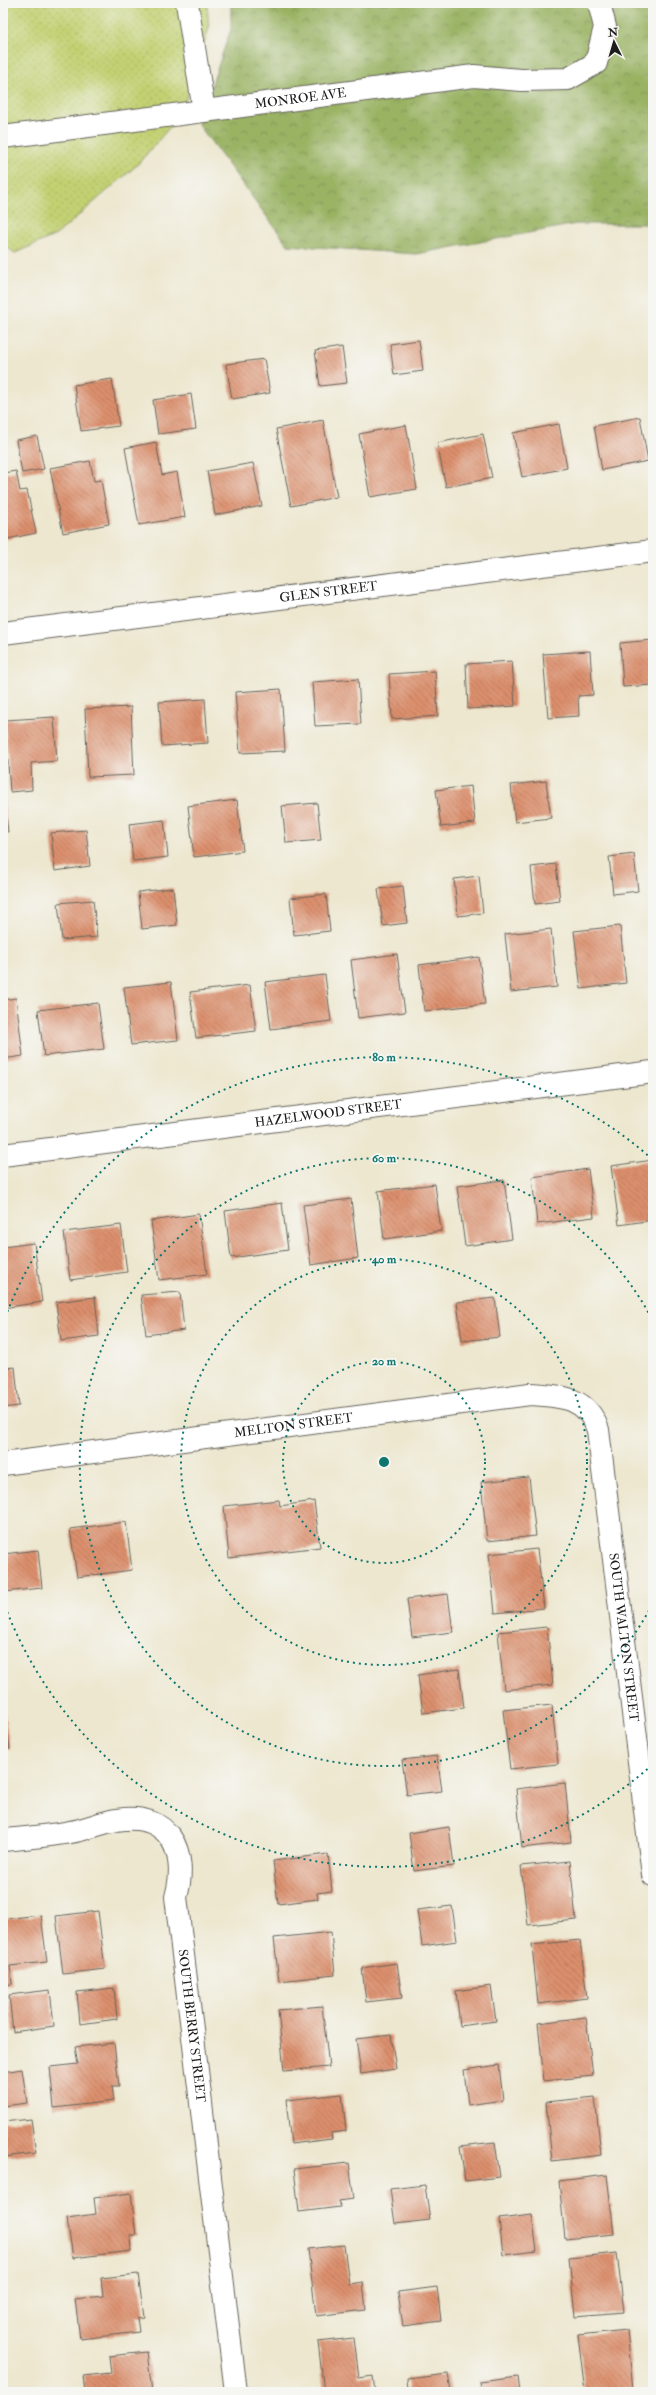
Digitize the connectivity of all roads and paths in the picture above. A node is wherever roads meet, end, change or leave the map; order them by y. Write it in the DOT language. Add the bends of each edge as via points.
graph roads {
  1 [pos="187,3"];
  2 [pos="599,3"];
  3 [pos="204,111"];
  4 [pos="3,137"];
  5 [pos="653,551"];
  6 [pos="3,632"];
  7 [pos="653,1072"];
  8 [pos="3,1155"];
  9 [pos="583,1406"];
  10 [pos="3,1464"];
  11 [pos="3,1840"];
  12 [pos="653,1875"];
  13 [pos="236,2392"];
  1 -- 3 [label="street"];
  2 -- 3 [label="street, MONROE AVE" via="605,27 596,63 568,79 522,80 474,76"];
  3 -- 4 [label="street, MONROE AVE"];
  5 -- 6 [label="street, GLEN STREET"];
  7 -- 8 [label="street, HAZELWOOD STREET"];
  9 -- 10 [label="street, MELTON STREET" via="574,1400 555,1395 530,1394"];
  9 -- 12 [label="street, SOUTH WALTON STREET" via="594,1418 598,1430"];
  11 -- 13 [label="street, SOUTH BERRY STREET" via="71,1832 131,1818 146,1820 160,1827 179,1854 182,1878 176,1897"];
}
